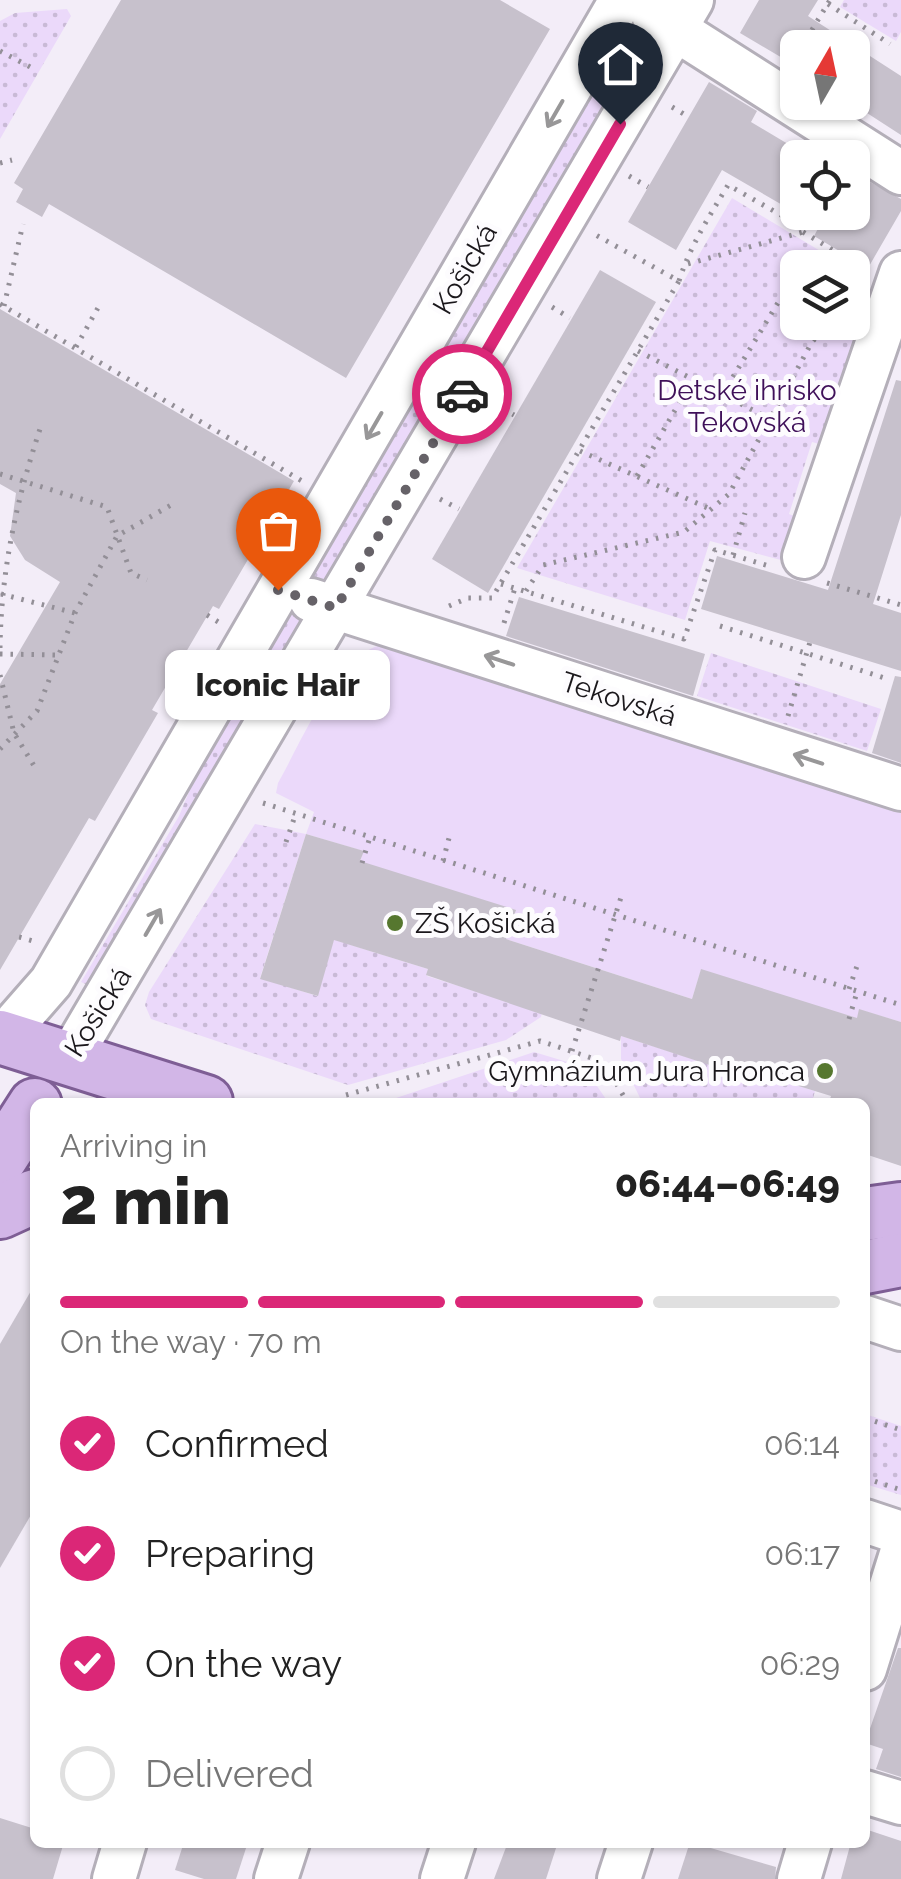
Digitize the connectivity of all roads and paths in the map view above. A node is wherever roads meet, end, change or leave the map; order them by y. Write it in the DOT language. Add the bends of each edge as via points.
graph roads {
  1 [pos="625,0"];
  2 [pos="829,2"];
  3 [pos="684,15"];
  4 [pos="812,30"];
  5 [pos="890,44"];
  6 [pos="0,52"];
  7 [pos="34,69"];
  8 [pos="669,106"];
  9 [pos="689,117"];
  10 [pos="12,160"];
  11 [pos="0,163"];
  12 [pos="901,173"];
  13 [pos="627,175"];
  14 [pos="648,187"];
  15 [pos="23,224"];
  16 [pos="592,232"];
  17 [pos="803,232"];
  18 [pos="684,265"];
  19 [pos="886,273"];
  20 [pos="679,281"];
  21 [pos="779,301"];
  22 [pos="2,305"];
  23 [pos="549,305"];
  24 [pos="99,306"];
  25 [pos="570,318"];
  26 [pos="814,340"];
  27 [pos="76,347"];
  28 [pos="638,351"];
  29 [pos="694,379"];
  30 [pos="722,394"];
  31 [pos="492,402"];
  32 [pos="514,414"];
  33 [pos="772,420"];
  34 [pos="42,423"];
  35 [pos="579,451"];
  36 [pos="0,474"];
  37 [pos="637,476"];
  38 [pos="302,481"];
  39 [pos="22,484"];
  40 [pos="438,498"];
  41 [pos="171,505"];
  42 [pos="458,509"];
  43 [pos="710,509"];
  44 [pos="745,513"];
  45 [pos="117,536"];
  46 [pos="733,555"];
  47 [pos="803,570"];
  48 [pos="147,580"];
  49 [pos="500,584"];
  50 [pos="515,588"];
  51 [pos="278,590"];
  52 [pos="526,591"];
  53 [pos="1,594"];
  54 [pos="492,598"];
  55 [pos="901,605"];
  56 [pos="336,608"];
  57 [pos="75,614"];
  58 [pos="207,615"];
  59 [pos="220,623"];
  60 [pos="720,626"];
  61 [pos="500,634"];
  62 [pos="810,642"];
  63 [pos="0,651"];
  64 [pos="807,653"];
  65 [pos="58,655"];
  66 [pos="0,675"];
  67 [pos="888,679"];
  68 [pos="787,718"];
  69 [pos="14,733"];
  70 [pos="0,749"];
  71 [pos="36,769"];
  72 [pos="901,789"];
  73 [pos="262,803"];
  74 [pos="296,813"];
  75 [pos="370,837"];
  76 [pos="449,838"];
  77 [pos="286,842"];
  78 [pos="443,860"];
  79 [pos="362,863"];
  80 [pos="624,891"];
  81 [pos="614,916"];
  82 [pos="19,937"];
  83 [pos="36,942"];
  84 [pos="857,966"];
  85 [pos="853,991"];
  86 [pos="901,1005"];
  87 [pos="849,1019"];
  88 [pos="1,1038"];
  89 [pos="572,1051"];
  90 [pos="69,1059"];
  91 [pos="346,1095"];
  92 [pos="41,1098"];
  93 [pos="193,1098"];
  94 [pos="625,1098"];
  95 [pos="30,1198"];
  96 [pos="901,1208"];
  97 [pos="0,1212"];
  98 [pos="870,1213"];
  99 [pos="870,1420"];
  100 [pos="901,1430"];
  101 [pos="870,1480"];
  102 [pos="901,1490"];
  103 [pos="870,1523"];
  104 [pos="901,1533"];
  105 [pos="901,1554"];
  106 [pos="870,1653"];
  107 [pos="870,1794"];
  108 [pos="901,1804"];
  109 [pos="123,1848"];
  110 [pos="286,1848"];
  111 [pos="452,1848"];
  112 [pos="629,1848"];
  113 [pos="808,1848"];
  114 [pos="114,1879"];
  115 [pos="276,1879"];
  116 [pos="442,1879"];
  117 [pos="619,1879"];
  118 [pos="799,1879"];
  1 -- 3 [label="street, Košická"];
  1 -- 51 [label="street, Košická, one-way"];
  2 -- 4 [label="path"];
  2 -- 5 [label="path"];
  3 -- 12 [label="street"];
  3 -- 56 [label="street, Košická"];
  6 -- 7 [label="path"];
  8 -- 9 [label="path"];
  10 -- 11 [label="path"];
  13 -- 14 [label="path"];
  15 -- 22 [label="path"];
  16 -- 20 [label="path"];
  17 -- 18 [label="path"];
  17 -- 18 [label="path" via="728,185"];
  17 -- 19 [label="path"];
  18 -- 20 [label="path"];
  19 -- 47 [label="street"];
  20 -- 28 [label="path"];
  21 -- 30 [label="path"];
  22 -- 27 [label="path"];
  23 -- 25 [label="path"];
  24 -- 27 [label="path"];
  26 -- 33 [label="path"];
  27 -- 38 [label="path"];
  28 -- 29 [label="path"];
  28 -- 35 [label="path"];
  29 -- 30 [label="path"];
  29 -- 37 [label="path"];
  30 -- 33 [label="path"];
  31 -- 32 [label="path"];
  33 -- 43 [label="path" via="729,494"];
  34 -- 39 [label="path"];
  35 -- 37 [label="path"];
  35 -- 49 [label="path"];
  36 -- 39 [label="path"];
  37 -- 43 [label="path"];
  39 -- 45 [label="path" via="108,507"];
  39 -- 53 [label="path"];
  40 -- 42 [label="path"];
  41 -- 45 [label="path"];
  43 -- 52 [label="path" via="684,532 543,565"];
  44 -- 46 [label="path"];
  45 -- 48 [label="path" via="131,573"];
  45 -- 57 [label="path"];
  46 -- 47 [label="path"];
  46 -- 52 [label="path" via="715,550 684,639"];
  47 -- 55 [label="path"];
  49 -- 50 [label="path"];
  49 -- 54 [label="path"];
  50 -- 52 [label="path"];
  50 -- 61 [label="path"];
  51 -- 56 [label="street"];
  51 -- 88 [label="street, Košická" via="51,982"];
  53 -- 57 [label="path"];
  53 -- 63 [label="path"];
  72 -- 56 [label="street, Tekovská, one-way"];
  90 -- 56 [label="street, Košická, one-way"];
  57 -- 65 [label="path"];
  58 -- 59 [label="path"];
  60 -- 64 [label="path"];
  62 -- 64 [label="path"];
  63 -- 65 [label="path"];
  64 -- 67 [label="path"];
  64 -- 68 [label="path"];
  65 -- 69 [label="path" via="37,711"];
  66 -- 69 [label="path"];
  69 -- 70 [label="path"];
  69 -- 71 [label="path"];
  73 -- 74 [label="path"];
  74 -- 75 [label="path"];
  74 -- 77 [label="path"];
  75 -- 78 [label="path"];
  75 -- 79 [label="path"];
  76 -- 78 [label="path"];
  78 -- 81 [label="path"];
  80 -- 81 [label="path"];
  81 -- 85 [label="path"];
  81 -- 89 [label="path"];
  82 -- 83 [label="path"];
  84 -- 85 [label="path"];
  85 -- 86 [label="path"];
  85 -- 87 [label="path"];
  88 -- 90 [label="main road"];
  89 -- 91 [label="path" via="540,1041"];
  89 -- 94 [label="path" via="604,1062"];
  90 -- 92 [label="main road, Košická"];
  90 -- 93 [label="main road"];
  95 -- 97 [label="main road"];
  96 -- 98 [label="main road"];
  99 -- 100 [label="path"];
  101 -- 102 [label="path"];
  103 -- 104 [label="street"];
  105 -- 106 [label="street"];
  107 -- 108 [label="street"];
  109 -- 114 [label="street"];
  110 -- 115 [label="street"];
  111 -- 116 [label="street"];
  112 -- 117 [label="street"];
  113 -- 118 [label="street"];
}
